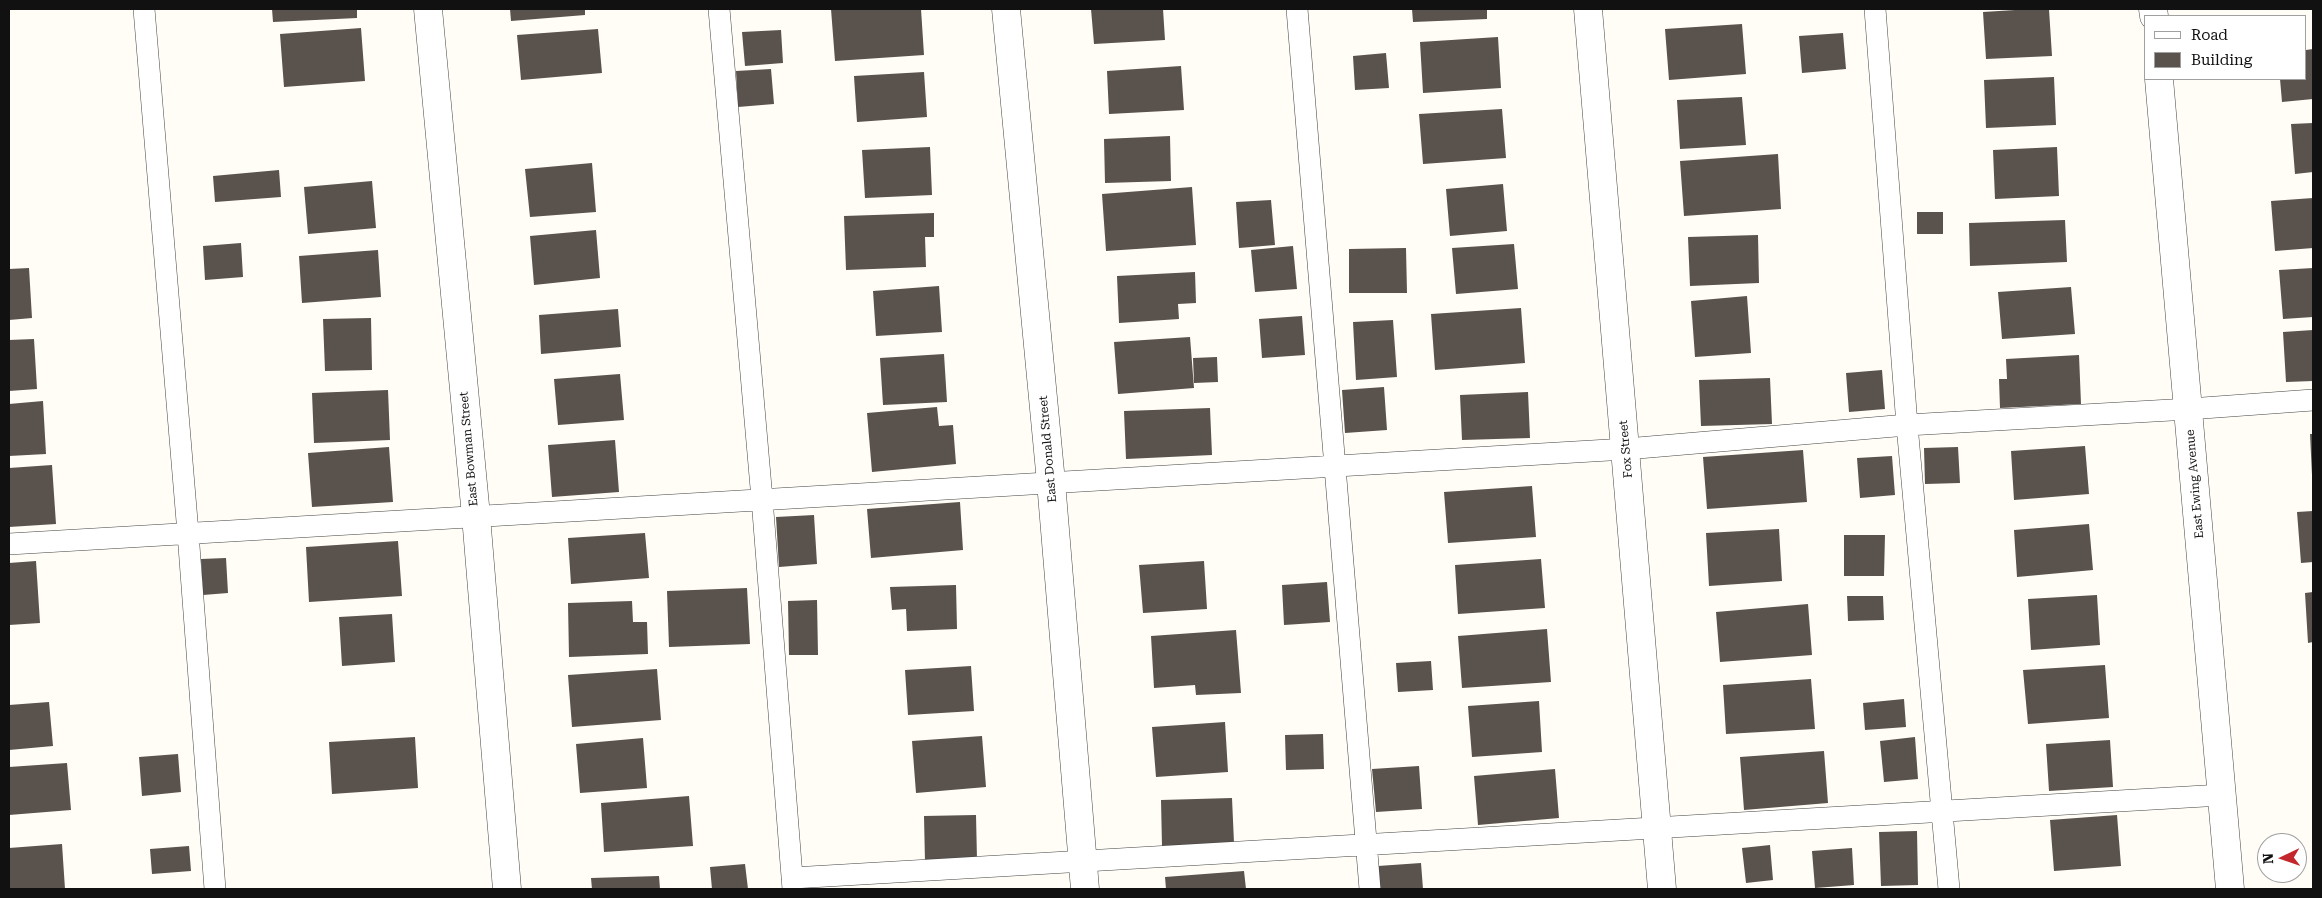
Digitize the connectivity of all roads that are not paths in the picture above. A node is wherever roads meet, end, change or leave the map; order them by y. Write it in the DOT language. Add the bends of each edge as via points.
graph roads {
  1 [pos="144,9"];
  2 [pos="428,9"];
  3 [pos="719,9"];
  4 [pos="1006,9"];
  5 [pos="1297,9"];
  6 [pos="1588,9"];
  7 [pos="1875,9"];
  8 [pos="2159,80"];
  9 [pos="2313,400"];
  10 [pos="2189,410"];
  11 [pos="1907,425"];
  12 [pos="1626,449"];
  13 [pos="1335,466"];
  14 [pos="1051,482"];
  15 [pos="762,500"];
  16 [pos="476,516"];
  17 [pos="188,533"];
  18 [pos="9,544"];
  19 [pos="2222,796"];
  20 [pos="1942,810"];
  21 [pos="1658,827"];
  22 [pos="1367,844"];
  23 [pos="1082,861"];
  24 [pos="792,884"];
  25 [pos="215,889"];
  26 [pos="507,889"];
  27 [pos="1085,889"];
  28 [pos="1370,889"];
  29 [pos="1662,889"];
  30 [pos="1949,889"];
  31 [pos="2230,889"];
  1 -- 17 [label="lane"];
  2 -- 16 [label="street, East Bowman Street"];
  3 -- 15 [label="lane"];
  4 -- 14 [label="street, East Donald Street"];
  5 -- 13 [label="lane"];
  6 -- 12 [label="street, Fox Street"];
  7 -- 11 [label="lane"];
  8 -- 10 [label="street, East Ewing Avenue"];
  9 -- 10 [label="lane"];
  10 -- 11 [label="lane"];
  10 -- 19 [label="street, East Ewing Avenue"];
  11 -- 12 [label="lane"];
  11 -- 20 [label="lane"];
  12 -- 13 [label="lane"];
  12 -- 21 [label="street, Fox Street"];
  13 -- 14 [label="lane"];
  13 -- 22 [label="lane"];
  14 -- 15 [label="lane"];
  14 -- 23 [label="street, East Donald Street"];
  15 -- 16 [label="lane"];
  15 -- 24 [label="lane"];
  16 -- 17 [label="lane"];
  16 -- 26 [label="street, East Bowman Street"];
  17 -- 18 [label="lane"];
  17 -- 25 [label="lane"];
  19 -- 20 [label="lane"];
  19 -- 31 [label="street, East Ewing Avenue"];
  20 -- 21 [label="lane"];
  20 -- 30 [label="lane"];
  21 -- 22 [label="lane"];
  21 -- 29 [label="street, Fox Street"];
  22 -- 23 [label="lane"];
  22 -- 28 [label="lane"];
  23 -- 24 [label="lane"];
  23 -- 27 [label="street, East Donald Street"];
}
